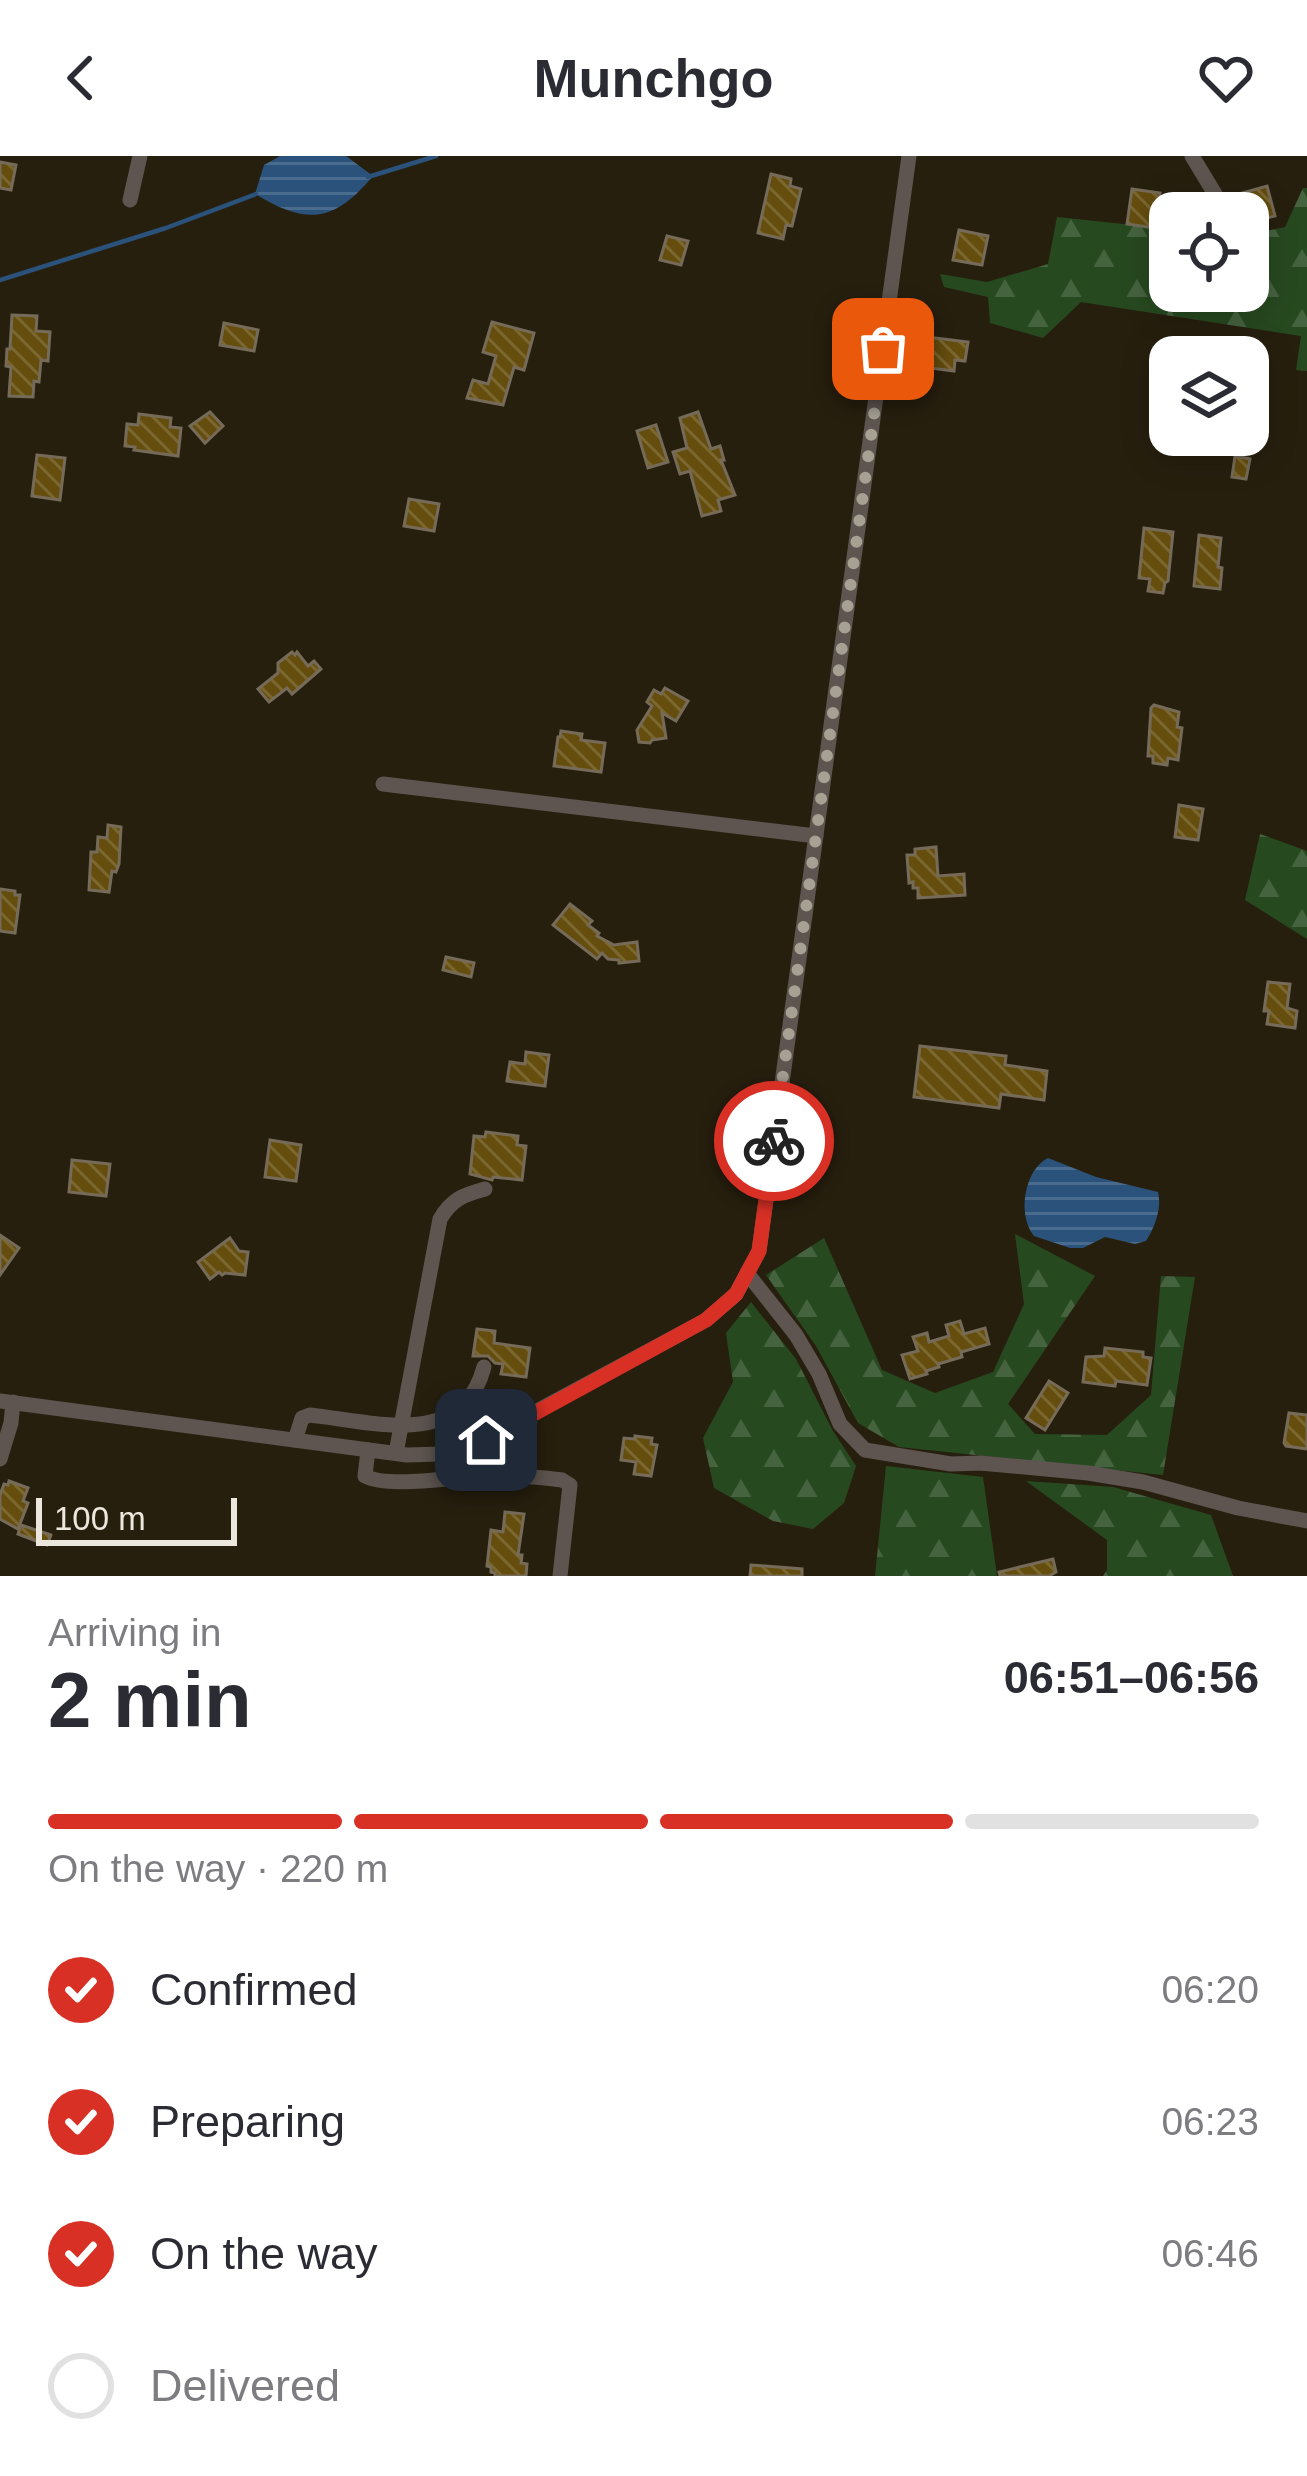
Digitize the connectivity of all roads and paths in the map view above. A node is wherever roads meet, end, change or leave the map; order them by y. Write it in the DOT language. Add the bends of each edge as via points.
graph roads {
  1 [pos="140,156"];
  2 [pos="909,156"];
  3 [pos="1192,156"];
  4 [pos="1214,192"];
  5 [pos="130,200"];
  6 [pos="382,784"];
  7 [pos="816,836"];
  8 [pos="484,1189"];
  9 [pos="747,1273"];
  10 [pos="484,1367"];
  11 [pos="6,1402"];
  12 [pos="401,1425"];
  13 [pos="295,1440"];
  14 [pos="368,1450"];
  15 [pos="396,1454"];
  16 [pos="0,1459"];
  17 [pos="1307,1521"];
  18 [pos="560,1576"];
  1 -- 5 [label="street"];
  2 -- 7 [label="street"];
  3 -- 4 [label="street"];
  6 -- 7 [label="street"];
  7 -- 9 [label="street" via="759,1251"];
  8 -- 12 [label="street" via="459,1196 440,1219"];
  9 -- 15 [label="street" via="706,1320 472,1446"];
  9 -- 17 [label="street" via="796,1335 840,1424 865,1450 1088,1473"];
  10 -- 12 [label="street" via="470,1401 451,1415"];
  11 -- 13 [label="street"];
  11 -- 16 [label="street" via="11,1423"];
  12 -- 13 [label="street" via="310,1415"];
  12 -- 15 [label="street"];
  13 -- 14 [label="street"];
  14 -- 15 [label="street"];
  14 -- 18 [label="street" via="365,1476 372,1480 489,1475 570,1485"];
}
